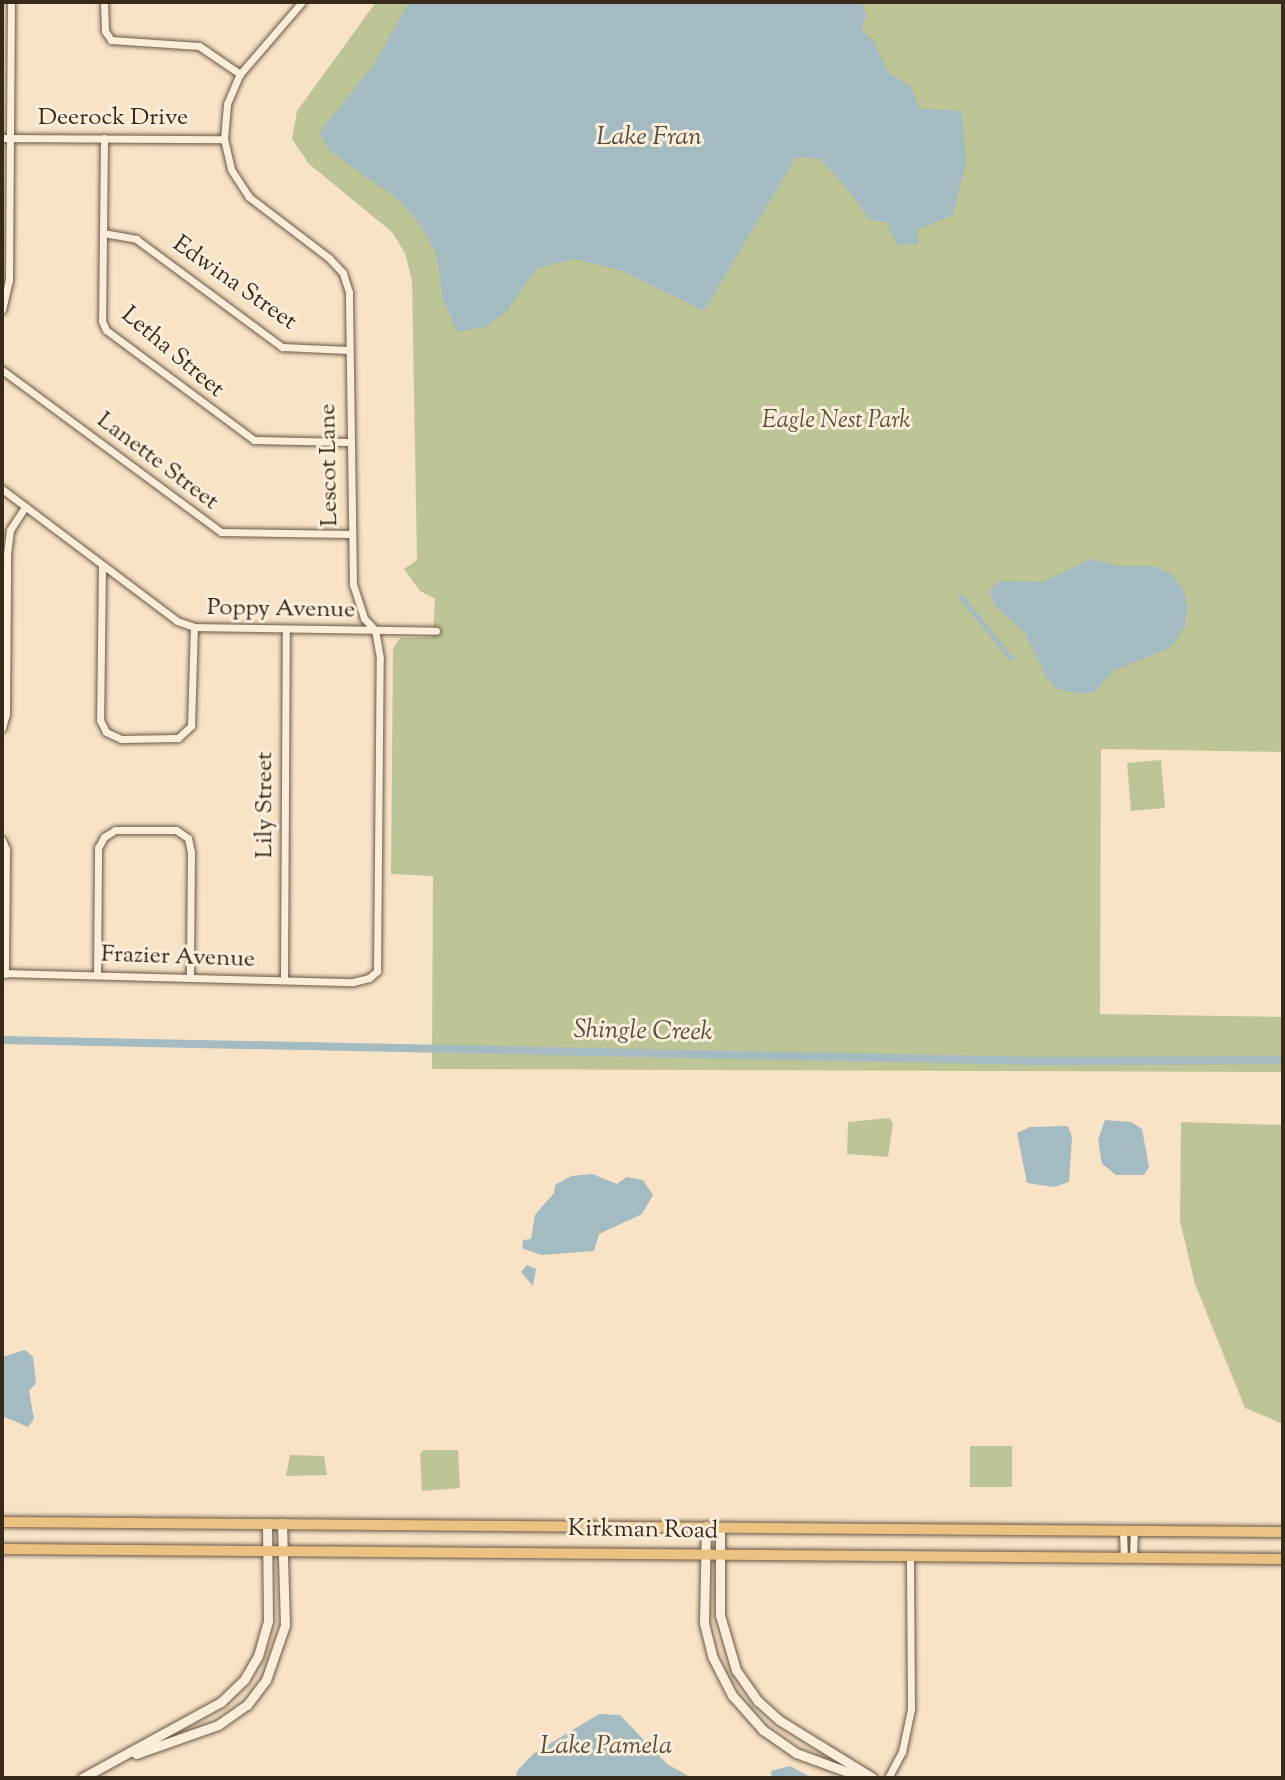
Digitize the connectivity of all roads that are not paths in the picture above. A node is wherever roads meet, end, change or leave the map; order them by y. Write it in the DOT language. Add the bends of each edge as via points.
graph roads {
  1 [pos="11,2"];
  2 [pos="104,2"];
  3 [pos="302,2"];
  4 [pos="240,74"];
  5 [pos="6,138"];
  6 [pos="104,138"];
  7 [pos="224,139"];
  8 [pos="103,233"];
  9 [pos="2,310"];
  10 [pos="348,350"];
  11 [pos="2,370"];
  12 [pos="349,442"];
  13 [pos="2,489"];
  14 [pos="24,507"];
  15 [pos="351,534"];
  16 [pos="102,565"];
  17 [pos="194,627"];
  18 [pos="286,630"];
  19 [pos="375,631"];
  20 [pos="436,631"];
  21 [pos="2,728"];
  22 [pos="2,839"];
  23 [pos="3,974"];
  24 [pos="97,975"];
  25 [pos="190,978"];
  26 [pos="284,980"];
  27 [pos="353,982"];
  28 [pos="2,1522"];
  29 [pos="267,1523"];
  30 [pos="282,1523"];
  31 [pos="706,1526"];
  32 [pos="720,1527"];
  33 [pos="1128,1531"];
  34 [pos="1283,1532"];
  35 [pos="2,1549"];
  36 [pos="267,1549"];
  37 [pos="282,1549"];
  38 [pos="704,1553"];
  39 [pos="720,1553"];
  40 [pos="910,1555"];
  41 [pos="1128,1557"];
  42 [pos="1283,1559"];
  43 [pos="121,1759"];
  44 [pos="82,1778"];
  45 [pos="864,1778"];
  46 [pos="873,1778"];
  47 [pos="888,1778"];
  1 -- 5 [label="street"];
  2 -- 4 [label="street" via="111,40 199,46"];
  3 -- 4 [label="street, Lescot Lane"];
  4 -- 7 [label="street, Lescot Lane" via="227,104"];
  5 -- 6 [label="street, Deerock Drive"];
  5 -- 9 [label="street" via="9,288"];
  6 -- 7 [label="street, Deerock Drive"];
  6 -- 8 [label="street, Letha Street"];
  7 -- 10 [label="street, Lescot Lane" via="231,169 249,197 343,273 349,292"];
  8 -- 10 [label="street, Edwina Street" via="136,239 282,347"];
  8 -- 12 [label="street, Letha Street" via="102,321 106,330 254,440"];
  10 -- 12 [label="street, Lescot Lane"];
  11 -- 15 [label="street, Lanette Street" via="222,533"];
  12 -- 15 [label="street, Lescot Lane"];
  13 -- 14 [label="street, Poppy Avenue"];
  14 -- 16 [label="street, Poppy Avenue"];
  14 -- 21 [label="street" via="10,530 7,554 6,714"];
  15 -- 19 [label="street, Lescot Lane" via="357,602"];
  16 -- 17 [label="street, Poppy Avenue" via="177,621"];
  16 -- 17 [label="street" via="100,720 106,732 121,738 177,738 191,726"];
  17 -- 18 [label="street, Poppy Avenue"];
  18 -- 19 [label="street, Poppy Avenue"];
  18 -- 26 [label="street, Lily Street"];
  19 -- 20 [label="street, Poppy Avenue"];
  19 -- 27 [label="street, Lescot Lane" via="380,658 379,961 369,978"];
  22 -- 23 [label="street" via="6,849"];
  23 -- 24 [label="street, Frazier Avenue"];
  24 -- 25 [label="street, Frazier Avenue"];
  24 -- 25 [label="street" via="98,848 115,830 176,830 188,838 191,852"];
  25 -- 26 [label="street, Frazier Avenue"];
  26 -- 27 [label="street, Frazier Avenue"];
  28 -- 29 [label="main road, Kirkman Road"];
  29 -- 30 [label="main road, Kirkman Road"];
  29 -- 36 [label="street"];
  30 -- 31 [label="main road, Kirkman Road"];
  30 -- 37 [label="street"];
  31 -- 32 [label="main road, Kirkman Road"];
  31 -- 38 [label="street"];
  32 -- 33 [label="main road, Kirkman Road"];
  32 -- 39 [label="street"];
  33 -- 34 [label="main road, Kirkman Road"];
  33 -- 41 [label="street"];
  35 -- 36 [label="main road, Kirkman Road"];
  36 -- 37 [label="main road, Kirkman Road"];
  36 -- 43 [label="street" via="268,1620 258,1656 244,1680 221,1702"];
  37 -- 38 [label="main road, Kirkman Road"];
  37 -- 43 [label="street" via="285,1625 279,1654 247,1705 218,1725"];
  38 -- 39 [label="main road, Kirkman Road"];
  38 -- 45 [label="street" via="705,1623 713,1658 732,1695 763,1730 796,1753"];
  39 -- 40 [label="main road, Kirkman Road"];
  39 -- 46 [label="street" via="720,1615 736,1670 758,1701 779,1720"];
  40 -- 41 [label="main road, Kirkman Road"];
  40 -- 47 [label="street" via="911,1709 902,1752"];
  41 -- 42 [label="main road, Kirkman Road"];
  43 -- 44 [label="street"];
}
